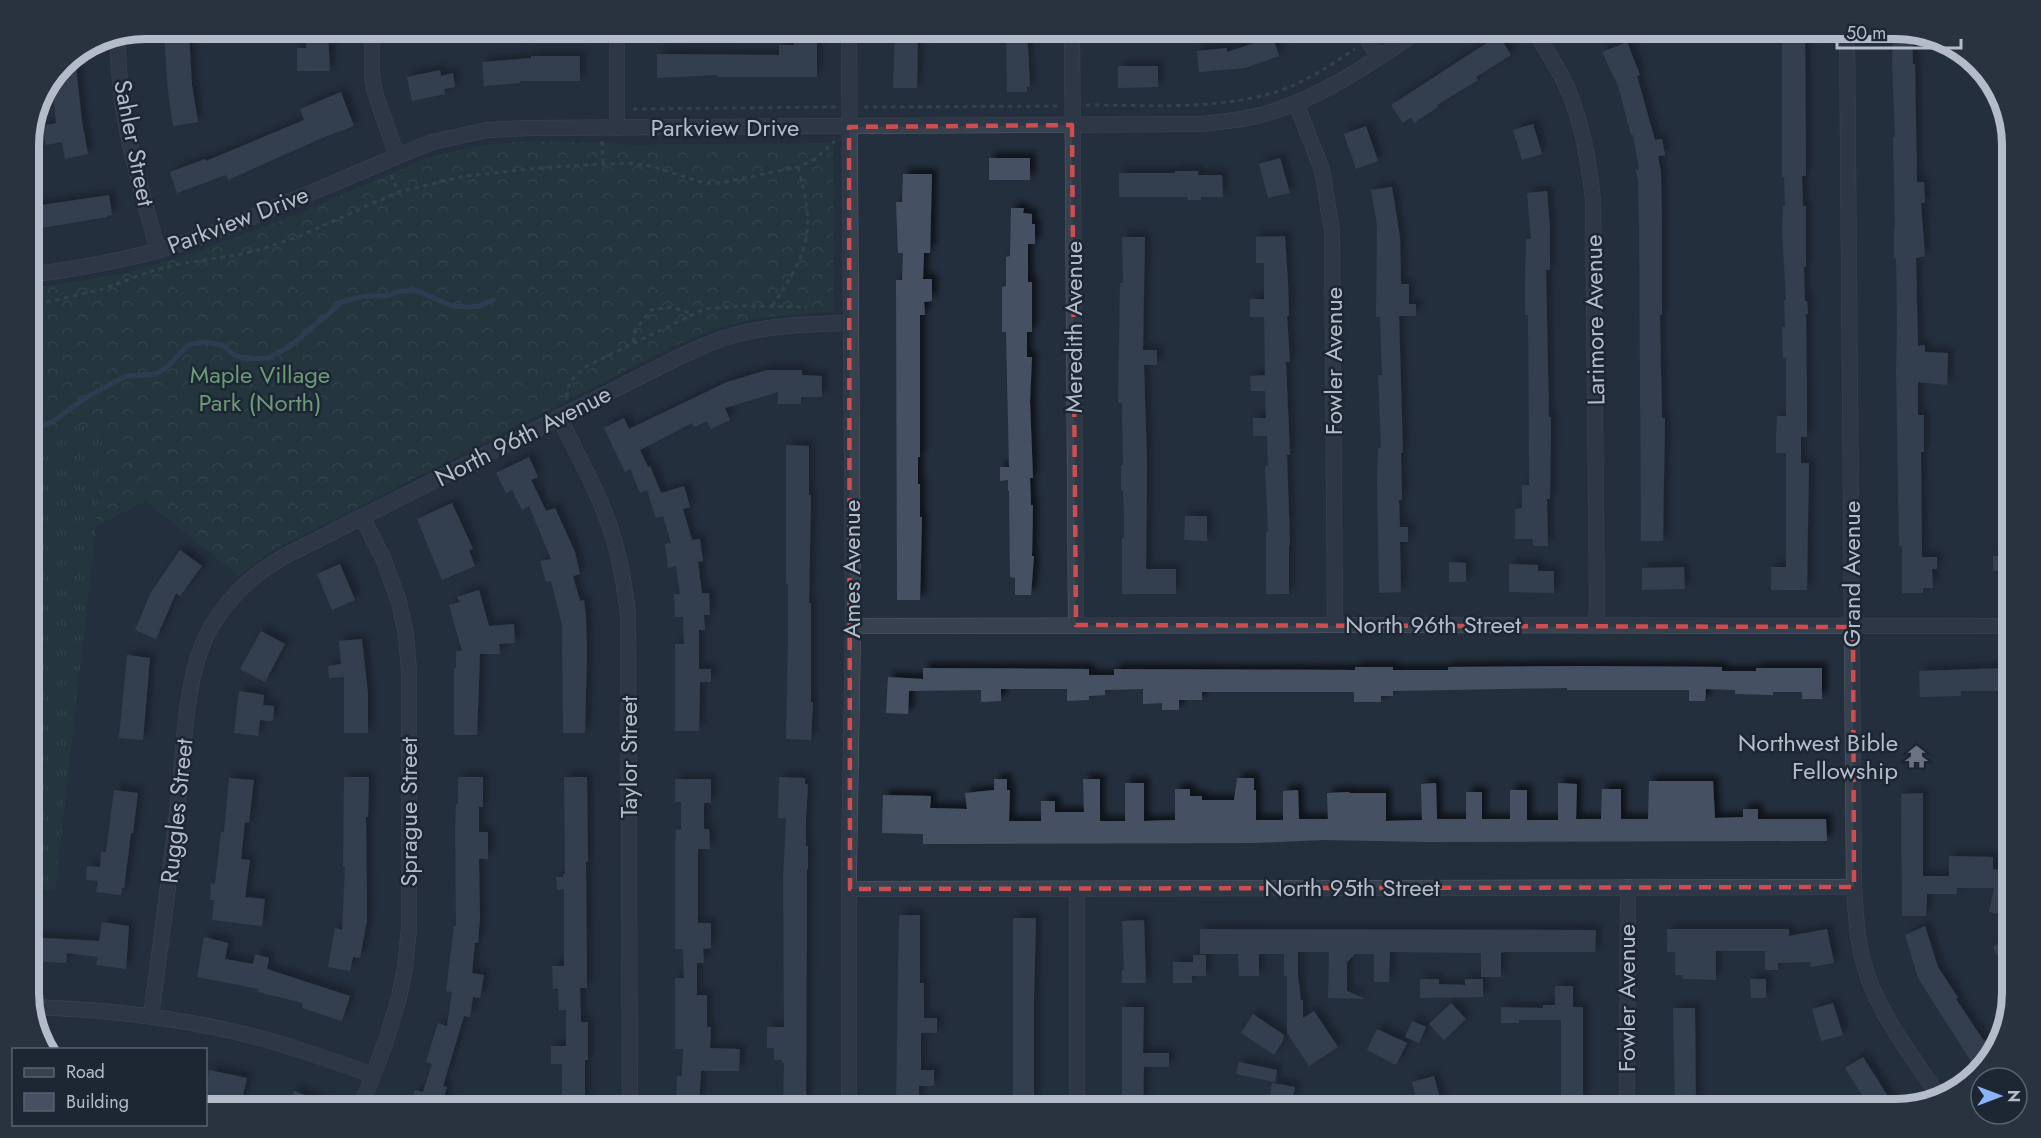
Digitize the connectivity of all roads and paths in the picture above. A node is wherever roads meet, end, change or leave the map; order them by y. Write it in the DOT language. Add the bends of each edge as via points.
graph roads {
  1 [pos="372,39"];
  2 [pos="617,39"];
  3 [pos="849,39"];
  4 [pos="1072,39"];
  5 [pos="1367,39"];
  6 [pos="1406,39"];
  7 [pos="1540,39"];
  8 [pos="1847,39"];
  9 [pos="118,43"];
  10 [pos="1358,47"];
  11 [pos="1379,57"];
  12 [pos="1296,103"];
  13 [pos="1087,105"];
  14 [pos="835,106"];
  15 [pos="1058,106"];
  16 [pos="863,107"];
  17 [pos="638,109"];
  18 [pos="1072,125"];
  19 [pos="849,127"];
  20 [pos="617,128"];
  21 [pos="835,141"];
  22 [pos="397,156"];
  23 [pos="798,167"];
  24 [pos="158,250"];
  25 [pos="39,273"];
  26 [pos="39,304"];
  27 [pos="772,306"];
  28 [pos="815,307"];
  29 [pos="692,314"];
  30 [pos="850,323"];
  31 [pos="633,342"];
  32 [pos="567,401"];
  33 [pos="559,417"];
  34 [pos="362,517"];
  35 [pos="222,612"];
  36 [pos="1076,625"];
  37 [pos="1335,625"];
  38 [pos="1595,625"];
  39 [pos="853,626"];
  40 [pos="2002,626"];
  41 [pos="1853,627"];
  42 [pos="1628,887"];
  43 [pos="1854,887"];
  44 [pos="850,889"];
  45 [pos="1077,889"];
  46 [pos="40,1007"];
  47 [pos="151,1016"];
  48 [pos="373,1075"];
  49 [pos="1936,1091"];
  50 [pos="364,1099"];
  51 [pos="630,1099"];
  52 [pos="849,1099"];
  53 [pos="1077,1099"];
  54 [pos="1627,1099"];
  1 -- 22 [label="street" via="375,93"];
  2 -- 20 [label="street"];
  3 -- 19 [label="street, Ames Avenue"];
  4 -- 18 [label="street, Meredith Avenue"];
  5 -- 11 [label="street"];
  6 -- 11 [label="street, Parkview Drive"];
  7 -- 38 [label="street, Larimore Avenue" via="1571,97 1590,169 1593,200"];
  8 -- 41 [label="street, Grand Avenue"];
  9 -- 24 [label="street, Sahler Street" via="126,130"];
  10 -- 13 [label="path" via="1309,78 1241,101"];
  11 -- 12 [label="street, Parkview Drive"];
  12 -- 18 [label="street, Parkview Drive" via="1240,120 1202,124"];
  12 -- 37 [label="street, Fowler Avenue" via="1322,170 1332,231"];
  14 -- 17 [label="path"];
  15 -- 16 [label="path"];
  18 -- 19 [label="street, Parkview Drive"];
  18 -- 36 [label="street, Meredith Avenue"];
  19 -- 20 [label="street, Parkview Drive"];
  19 -- 30 [label="street, Ames Avenue"];
  20 -- 22 [label="street, Parkview Drive" via="487,130 432,142"];
  21 -- 23 [label="path" via="826,152"];
  22 -- 24 [label="street, Parkview Drive" via="255,216"];
  23 -- 26 [label="path" via="720,183 704,183 629,163 465,176 398,192 265,248 170,266 103,289"];
  23 -- 27 [label="path" via="809,218 808,238 791,279"];
  24 -- 25 [label="street, Parkview Drive"];
  27 -- 28 [label="path"];
  27 -- 29 [label="path" via="713,308"];
  29 -- 31 [label="path"];
  29 -- 31 [label="path" via="672,307 651,310 636,329"];
  30 -- 33 [label="street, North 96th Avenue" via="780,326 722,339"];
  30 -- 39 [label="street, Ames Avenue"];
  31 -- 32 [label="path" via="579,372 568,386"];
  33 -- 34 [label="street, North 96th Avenue"];
  33 -- 51 [label="street, Taylor Street" via="610,529 622,568 628,612"];
  34 -- 35 [label="street, North 96th Avenue" via="271,564 242,586"];
  34 -- 48 [label="street, Sprague Street" via="399,602 409,671 409,929 399,998"];
  35 -- 47 [label="street, Ruggles Street" via="199,652 191,686"];
  36 -- 37 [label="street, North 96th Street"];
  36 -- 39 [label="street, North 96th Street"];
  37 -- 38 [label="street, North 96th Street"];
  38 -- 41 [label="street, North 96th Street"];
  39 -- 44 [label="street, Ames Avenue"];
  40 -- 41 [label="street, North 96th Street"];
  41 -- 43 [label="street, Grand Avenue"];
  42 -- 43 [label="street, North 95th Street"];
  42 -- 45 [label="street, North 95th Street"];
  42 -- 54 [label="street, Fowler Avenue"];
  43 -- 49 [label="street, Grand Avenue" via="1867,974 1889,1021"];
  44 -- 45 [label="street, North 95th Street"];
  44 -- 52 [label="street, Ames Avenue"];
  45 -- 53 [label="street"];
  46 -- 47 [label="street"];
  47 -- 48 [label="street" via="255,1037"];
  48 -- 50 [label="street, Sprague Street"];
}
